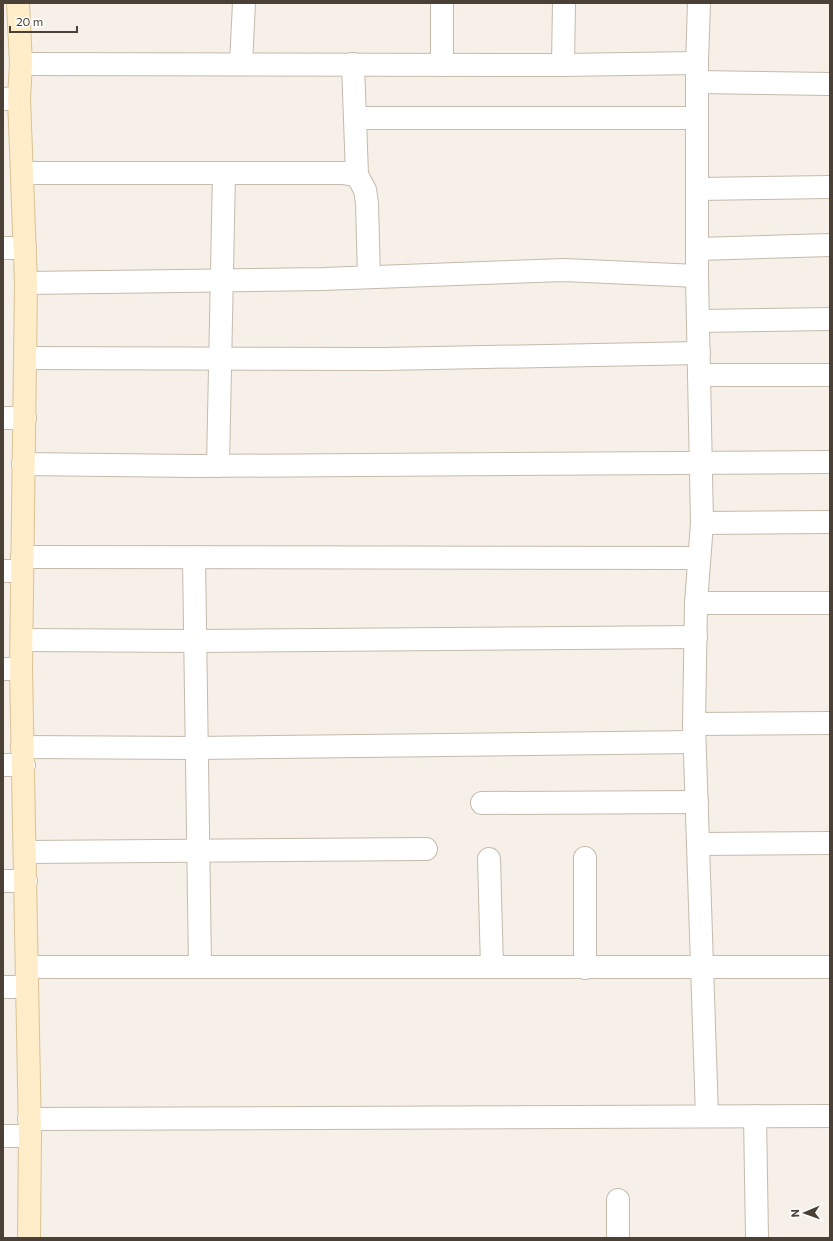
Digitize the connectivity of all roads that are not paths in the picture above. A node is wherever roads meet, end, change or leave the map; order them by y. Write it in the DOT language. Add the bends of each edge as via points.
graph roads {
  1 [pos="18,3"];
  2 [pos="244,3"];
  3 [pos="442,3"];
  4 [pos="564,3"];
  5 [pos="699,3"];
  6 [pos="21,64"];
  7 [pos="241,64"];
  8 [pos="353,64"];
  9 [pos="442,64"];
  10 [pos="563,65"];
  11 [pos="697,73"];
  12 [pos="830,84"];
  13 [pos="11,98"];
  14 [pos="355,118"];
  15 [pos="697,118"];
  16 [pos="22,173"];
  17 [pos="224,173"];
  18 [pos="357,175"];
  19 [pos="830,187"];
  20 [pos="698,189"];
  21 [pos="830,245"];
  22 [pos="3,248"];
  23 [pos="25,248"];
  24 [pos="698,249"];
  25 [pos="698,276"];
  26 [pos="369,277"];
  27 [pos="223,280"];
  28 [pos="26,283"];
  29 [pos="830,319"];
  30 [pos="698,321"];
  31 [pos="699,353"];
  32 [pos="26,358"];
  33 [pos="221,358"];
  34 [pos="699,375"];
  35 [pos="830,375"];
  36 [pos="3,418"];
  37 [pos="25,418"];
  38 [pos="701,462"];
  39 [pos="830,462"];
  40 [pos="23,464"];
  41 [pos="218,466"];
  42 [pos="830,522"];
  43 [pos="702,523"];
  44 [pos="194,558"];
  45 [pos="700,558"];
  46 [pos="16,567"];
  47 [pos="696,603"];
  48 [pos="830,603"];
  49 [pos="696,637"];
  50 [pos="22,640"];
  51 [pos="196,641"];
  52 [pos="12,669"];
  53 [pos="830,723"];
  54 [pos="694,733"];
  55 [pos="197,748"];
  56 [pos="16,759"];
  57 [pos="697,802"];
  58 [pos="482,803"];
  59 [pos="830,843"];
  60 [pos="699,844"];
  61 [pos="426,849"];
  62 [pos="26,852"];
  63 [pos="198,852"];
  64 [pos="585,858"];
  65 [pos="489,859"];
  66 [pos="26,881"];
  67 [pos="3,882"];
  68 [pos="200,967"];
  69 [pos="492,967"];
  70 [pos="703,967"];
  71 [pos="830,967"];
  72 [pos="585,968"];
  73 [pos="27,977"];
  74 [pos="3,987"];
  75 [pos="707,1116"];
  76 [pos="755,1116"];
  77 [pos="830,1116"];
  78 [pos="30,1128"];
  79 [pos="3,1136"];
  80 [pos="618,1200"];
  81 [pos="29,1238"];
  82 [pos="618,1238"];
  83 [pos="757,1238"];
  1 -- 6 [label="street"];
  2 -- 7 [label="street"];
  3 -- 9 [label="street"];
  4 -- 10 [label="street"];
  5 -- 11 [label="street"];
  6 -- 7 [label="street"];
  6 -- 13 [label="street"];
  7 -- 8 [label="street"];
  8 -- 9 [label="street"];
  8 -- 14 [label="street"];
  9 -- 10 [label="street"];
  10 -- 11 [label="street"];
  11 -- 12 [label="street"];
  11 -- 15 [label="street"];
  13 -- 16 [label="street"];
  14 -- 15 [label="street"];
  14 -- 18 [label="street"];
  15 -- 20 [label="street"];
  16 -- 17 [label="street"];
  16 -- 23 [label="street"];
  17 -- 18 [label="street" via="343,172"];
  17 -- 27 [label="street"];
  18 -- 26 [label="street" via="365,190 367,203"];
  19 -- 20 [label="street"];
  20 -- 24 [label="street"];
  21 -- 24 [label="street"];
  22 -- 23 [label="street"];
  23 -- 28 [label="street"];
  24 -- 25 [label="street"];
  25 -- 26 [label="street" via="564,270"];
  25 -- 30 [label="street"];
  26 -- 27 [label="street"];
  27 -- 28 [label="street"];
  27 -- 33 [label="street"];
  28 -- 32 [label="street"];
  29 -- 30 [label="street"];
  30 -- 31 [label="street"];
  31 -- 33 [label="street" via="383,359"];
  31 -- 34 [label="street"];
  32 -- 33 [label="street"];
  32 -- 37 [label="street"];
  33 -- 41 [label="street"];
  34 -- 35 [label="street"];
  34 -- 38 [label="street"];
  36 -- 37 [label="street"];
  37 -- 40 [label="street"];
  38 -- 39 [label="street"];
  38 -- 41 [label="street"];
  38 -- 43 [label="street"];
  40 -- 41 [label="street"];
  40 -- 46 [label="street"];
  42 -- 43 [label="street"];
  43 -- 45 [label="street"];
  44 -- 45 [label="street"];
  44 -- 46 [label="street"];
  44 -- 51 [label="street"];
  45 -- 47 [label="street"];
  46 -- 50 [label="street"];
  47 -- 48 [label="street"];
  47 -- 49 [label="street"];
  49 -- 51 [label="street"];
  49 -- 54 [label="street"];
  50 -- 51 [label="street"];
  50 -- 52 [label="street"];
  51 -- 55 [label="street"];
  52 -- 56 [label="street"];
  53 -- 54 [label="street"];
  54 -- 55 [label="street"];
  54 -- 57 [label="street"];
  55 -- 56 [label="street"];
  55 -- 63 [label="street"];
  56 -- 62 [label="street"];
  57 -- 58 [label="street"];
  57 -- 60 [label="street"];
  59 -- 60 [label="street"];
  60 -- 70 [label="street"];
  61 -- 63 [label="street"];
  62 -- 63 [label="street"];
  62 -- 66 [label="street"];
  63 -- 68 [label="street"];
  64 -- 72 [label="street"];
  65 -- 69 [label="street"];
  66 -- 67 [label="street"];
  66 -- 73 [label="street"];
  68 -- 69 [label="street"];
  68 -- 73 [label="street"];
  69 -- 72 [label="street"];
  70 -- 71 [label="street"];
  70 -- 72 [label="street"];
  70 -- 75 [label="street"];
  73 -- 74 [label="street"];
  73 -- 78 [label="street"];
  75 -- 76 [label="street"];
  75 -- 78 [label="street"];
  76 -- 77 [label="street"];
  76 -- 83 [label="street"];
  78 -- 79 [label="street"];
  78 -- 81 [label="street"];
  80 -- 82 [label="street"];
}
